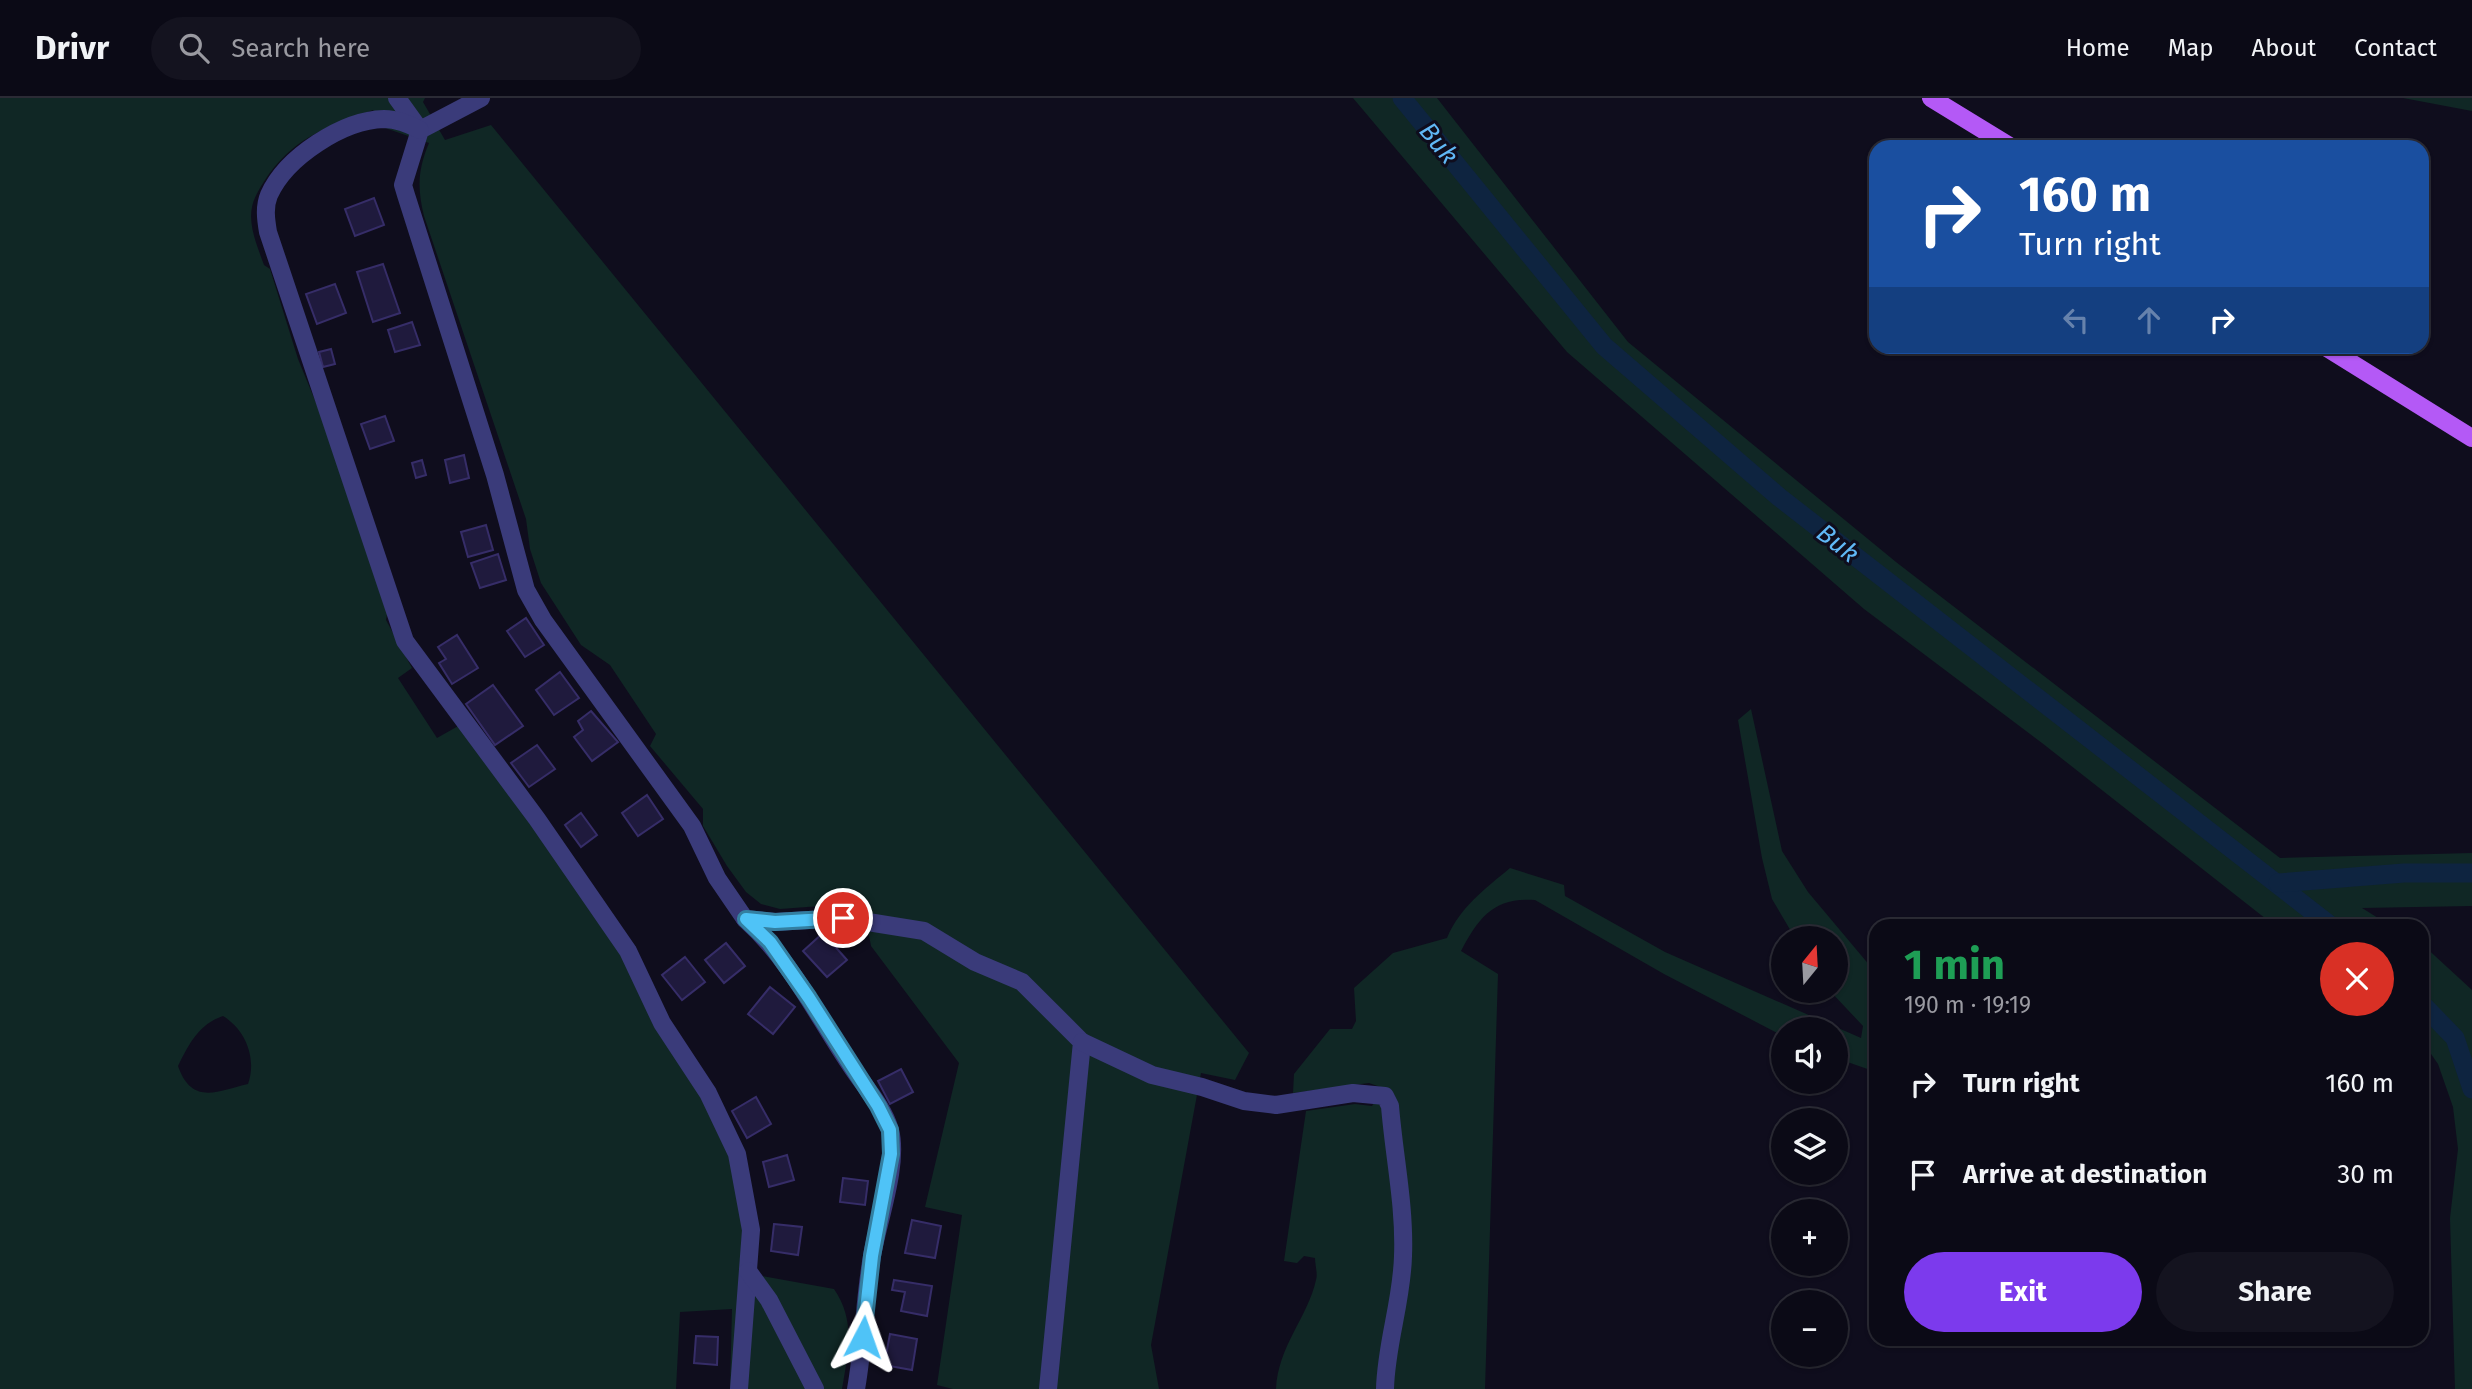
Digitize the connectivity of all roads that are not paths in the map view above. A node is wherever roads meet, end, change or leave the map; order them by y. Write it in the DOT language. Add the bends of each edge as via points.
graph roads {
  1 [pos="397,98"];
  2 [pos="481,98"];
  3 [pos="1931,98"];
  4 [pos="420,130"];
  5 [pos="2000,140"];
  6 [pos="2337,354"];
  7 [pos="2472,438"];
  8 [pos="746,919"];
  9 [pos="1082,1042"];
  10 [pos="748,1271"];
  11 [pos="739,1389"];
  12 [pos="815,1389"];
  13 [pos="856,1389"];
  14 [pos="1048,1389"];
  15 [pos="1385,1389"];
  1 -- 4 [label="street"];
  2 -- 4 [label="street"];
  3 -- 5 [label="main road"];
  4 -- 8 [label="street" via="403,185 495,475 526,590 692,826 717,878"];
  4 -- 10 [label="street" via="401,121 372,120 311,146 270,193 265,207 268,232 405,641 628,951 662,1023 708,1093 737,1154 746,1192 751,1230"];
  6 -- 7 [label="main road"];
  8 -- 9 [label="street" via="843,918 924,931 975,962 1022,982"];
  8 -- 13 [label="street" via="770,942 809,998 890,1130 891,1154 872,1256"];
  9 -- 14 [label="street"];
  9 -- 15 [label="street" via="1152,1075 1244,1101 1276,1105 1353,1093 1385,1096 1403,1216 1401,1287 1385,1365"];
  10 -- 11 [label="street"];
  10 -- 12 [label="street" via="769,1300"];
}
